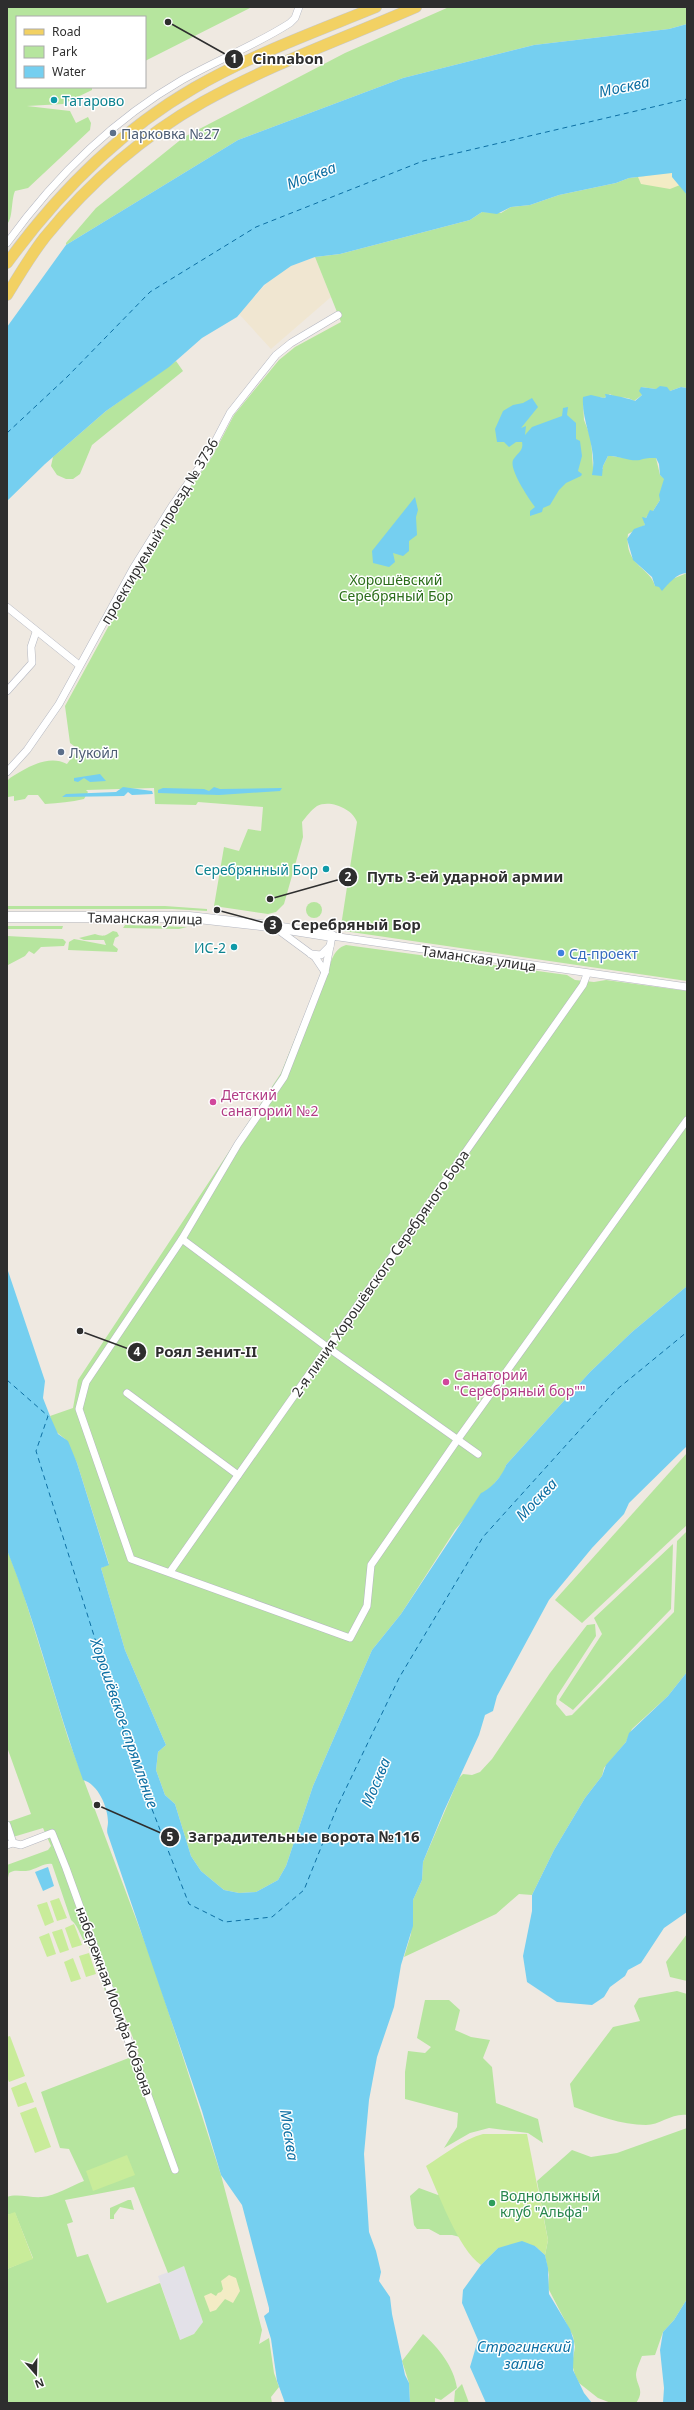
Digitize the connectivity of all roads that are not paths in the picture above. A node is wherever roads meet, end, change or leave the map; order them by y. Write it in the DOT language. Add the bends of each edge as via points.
graph roads {
  1 [pos="299,7"];
  2 [pos="376,7"];
  3 [pos="416,7"];
  4 [pos="7,243"];
  5 [pos="7,263"];
  6 [pos="7,295"];
  7 [pos="338,315"];
  8 [pos="7,607"];
  9 [pos="36,632"];
  10 [pos="79,665"];
  11 [pos="8,689"];
  12 [pos="7,772"];
  13 [pos="7,917"];
  14 [pos="292,934"];
  15 [pos="331,941"];
  16 [pos="310,954"];
  17 [pos="325,972"];
  18 [pos="587,974"];
  19 [pos="687,987"];
  20 [pos="687,1120"];
  21 [pos="182,1240"];
  22 [pos="327,1348"];
  23 [pos="127,1392"];
  24 [pos="458,1439"];
  25 [pos="478,1454"];
  26 [pos="238,1475"];
  27 [pos="170,1572"];
  28 [pos="7,1825"];
  29 [pos="10,1844"];
  30 [pos="175,2170"];
  1 -- 4 [label="street" via="295,18 284,27 179,81 108,131 59,177"];
  2 -- 5 [label="main road" via="272,50 194,88 131,131 73,182"];
  3 -- 6 [label="main road" via="279,64 172,121 112,167 86,192 45,237"];
  7 -- 10 [label="street, проектируемый проезд № 3736" via="276,355 230,413 210,451 172,506"];
  8 -- 9 [label="street"];
  9 -- 10 [label="street"];
  9 -- 11 [label="street" via="31,647 32,663"];
  10 -- 12 [label="street, проектируемый проезд № 3736" via="59,704 27,750"];
  13 -- 14 [label="street, Таманская улица" via="189,917 269,926"];
  14 -- 15 [label="street, Таманская улица"];
  14 -- 16 [label="street"];
  15 -- 16 [label="street" via="321,955"];
  15 -- 17 [label="street"];
  15 -- 18 [label="street, Таманская улица"];
  16 -- 17 [label="street"];
  17 -- 21 [label="street" via="284,1077 238,1144"];
  18 -- 19 [label="street, Таманская улица"];
  18 -- 22 [label="street, 2-я линия Хорошёвского Серебряного Бора" via="583,985"];
  20 -- 24 [label="street"];
  21 -- 22 [label="street"];
  21 -- 27 [label="street" via="86,1382 79,1409 131,1559"];
  22 -- 24 [label="street"];
  22 -- 26 [label="street, 2-я линия Хорошёвского Серебряного Бора"];
  23 -- 26 [label="street"];
  24 -- 25 [label="street"];
  24 -- 27 [label="street" via="371,1565 367,1606 350,1638"];
  26 -- 27 [label="street, 2-я линия Хорошёвского Серебряного Бора"];
  28 -- 29 [label="street"];
  29 -- 30 [label="street, набережная Иосифа Кобзона" via="21,1845 52,1833"];
}
